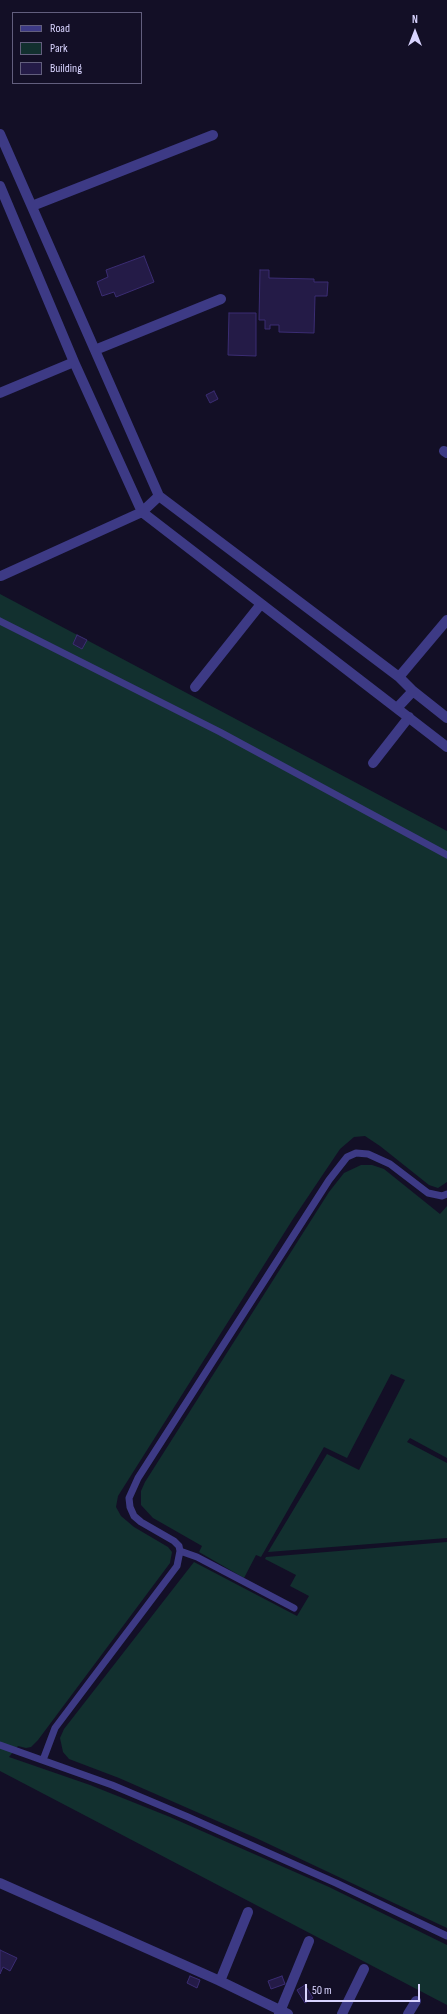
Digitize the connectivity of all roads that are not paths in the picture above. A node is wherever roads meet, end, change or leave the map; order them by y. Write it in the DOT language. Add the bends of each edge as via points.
graph roads {
  1 [pos="0,134"];
  2 [pos="213,135"];
  3 [pos="0,186"];
  4 [pos="32,206"];
  5 [pos="221,299"];
  6 [pos="95,350"];
  7 [pos="74,362"];
  8 [pos="0,393"];
  9 [pos="159,496"];
  10 [pos="142,512"];
  11 [pos="1,576"];
  12 [pos="261,604"];
  13 [pos="447,620"];
  14 [pos="0,621"];
  15 [pos="399,677"];
  16 [pos="195,687"];
  17 [pos="413,691"];
  18 [pos="397,708"];
  19 [pos="408,717"];
  20 [pos="447,718"];
  21 [pos="447,747"];
  22 [pos="373,764"];
  23 [pos="447,855"];
  24 [pos="447,1194"];
  25 [pos="180,1551"];
  26 [pos="294,1608"];
  27 [pos="0,1745"];
  28 [pos="43,1760"];
  29 [pos="0,1883"];
  30 [pos="248,1912"];
  31 [pos="447,1936"];
  32 [pos="310,1941"];
  33 [pos="364,1970"];
  34 [pos="220,1981"];
  35 [pos="416,2001"];
  36 [pos="282,2013"];
  37 [pos="342,2014"];
  38 [pos="408,2014"];
  1 -- 4 [label="street"];
  2 -- 4 [label="street"];
  3 -- 7 [label="street"];
  4 -- 6 [label="street"];
  5 -- 6 [label="street"];
  6 -- 9 [label="street"];
  7 -- 8 [label="street"];
  7 -- 10 [label="street"];
  9 -- 10 [label="street"];
  9 -- 15 [label="street"];
  10 -- 11 [label="street"];
  10 -- 12 [label="street"];
  12 -- 16 [label="street"];
  12 -- 18 [label="street"];
  13 -- 15 [label="street"];
  14 -- 23 [label="lane" via="220,732"];
  15 -- 17 [label="street"];
  17 -- 18 [label="street"];
  17 -- 20 [label="street"];
  18 -- 19 [label="street"];
  19 -- 21 [label="street"];
  19 -- 22 [label="street"];
  24 -- 25 [label="lane" via="442,1196 428,1193 390,1164 368,1154 356,1153 347,1157 335,1171 132,1489 130,1502 134,1516 174,1541"];
  25 -- 26 [label="lane" via="197,1557"];
  25 -- 28 [label="lane" via="177,1566 169,1578 55,1728"];
  27 -- 28 [label="lane"];
  28 -- 31 [label="lane" via="188,1817"];
  29 -- 34 [label="street"];
  30 -- 34 [label="street"];
  32 -- 36 [label="street"];
  33 -- 37 [label="street"];
  34 -- 36 [label="street"];
  35 -- 38 [label="street"];
}
